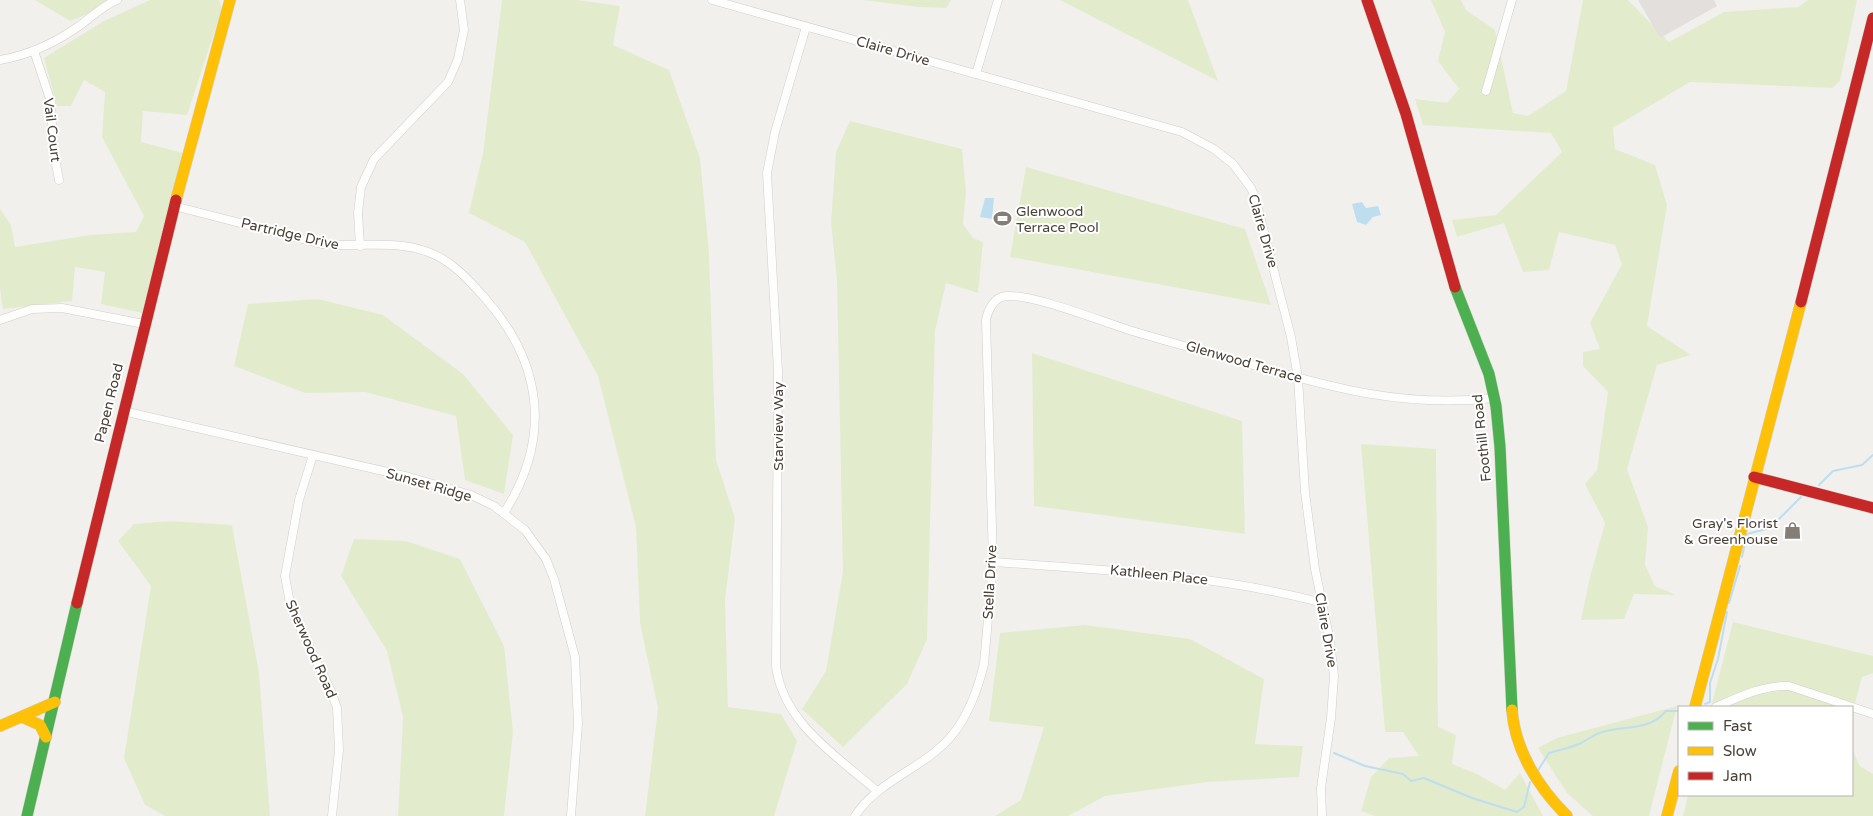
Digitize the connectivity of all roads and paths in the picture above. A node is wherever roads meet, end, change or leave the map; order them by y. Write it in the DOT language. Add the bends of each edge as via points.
graph roads {
  1 [pos="117,0"];
  2 [pos="230,0"];
  3 [pos="460,0"];
  4 [pos="712,0"];
  5 [pos="998,0"];
  6 [pos="1367,0"];
  7 [pos="1512,0"];
  8 [pos="107,3"];
  9 [pos="1873,18"];
  10 [pos="806,27"];
  11 [pos="34,51"];
  12 [pos="0,60"];
  13 [pos="976,74"];
  14 [pos="1486,91"];
  15 [pos="60,180"];
  16 [pos="174,206"];
  17 [pos="360,246"];
  18 [pos="999,298"];
  19 [pos="0,320"];
  20 [pos="144,324"];
  21 [pos="1298,378"];
  22 [pos="1494,398"];
  23 [pos="123,411"];
  24 [pos="313,455"];
  25 [pos="1754,477"];
  26 [pos="1873,508"];
  27 [pos="504,513"];
  28 [pos="993,562"];
  29 [pos="1323,603"];
  30 [pos="55,702"];
  31 [pos="1695,706"];
  32 [pos="1718,706"];
  33 [pos="1849,706"];
  34 [pos="1853,707"];
  35 [pos="1873,714"];
  36 [pos="22,717"];
  37 [pos="0,726"];
  38 [pos="46,737"];
  39 [pos="1678,775"];
  40 [pos="877,791"];
  41 [pos="27,816"];
  42 [pos="332,816"];
  43 [pos="571,816"];
  44 [pos="855,816"];
  45 [pos="1322,816"];
  46 [pos="1567,816"];
  47 [pos="1667,816"];
  1 -- 8 [label="street"];
  2 -- 16 [label="main road, Papen Road"];
  3 -- 17 [label="street" via="464,30 458,59 448,82 374,159 361,187 358,213"];
  4 -- 10 [label="street, Claire Drive"];
  5 -- 13 [label="street"];
  6 -- 22 [label="main road, Foothill Road" via="1406,114 1452,280 1481,349"];
  7 -- 14 [label="street"];
  8 -- 11 [label="street" via="78,27"];
  9 -- 25 [label="main road"];
  10 -- 13 [label="street, Claire Drive"];
  10 -- 40 [label="street, Starview Way" via="766,172 778,371 776,666 778,682 794,714"];
  11 -- 12 [label="street"];
  11 -- 15 [label="street, Vail Court" via="51,102 52,148"];
  13 -- 21 [label="street, Claire Drive" via="1182,132 1198,139 1233,164 1255,197 1291,337"];
  16 -- 17 [label="street, Partridge Drive" via="322,244"];
  16 -- 20 [label="main road, Papen Road"];
  17 -- 27 [label="street, Partridge Drive" via="407,246 429,252 451,264 494,309 521,353 533,386 536,417 522,482"];
  18 -- 21 [label="street, Glenwood Terrace" via="1026,297"];
  18 -- 28 [label="street, Stella Drive" via="991,306 986,320"];
  19 -- 20 [label="street" via="32,309 62,308"];
  20 -- 23 [label="main road, Papen Road"];
  21 -- 22 [label="street, Glenwood Terrace" via="1403,400"];
  21 -- 29 [label="street, Claire Drive" via="1304,492"];
  22 -- 46 [label="main road, Foothill Road" via="1500,457 1512,713 1529,768 1550,800"];
  23 -- 24 [label="street, Sunset Ridge"];
  23 -- 30 [label="main road, Papen Road"];
  24 -- 27 [label="street, Sunset Ridge" via="471,495"];
  24 -- 42 [label="street, Sherwood Road" via="299,500 284,576 291,609 336,708 339,750"];
  25 -- 26 [label="main road"];
  25 -- 31 [label="main road"];
  27 -- 43 [label="street, Sunset Ridge" via="525,530 546,559 575,657 578,724"];
  28 -- 29 [label="street, Kathleen Place" via="1181,575 1272,589"];
  28 -- 40 [label="street, Stella Drive" via="984,664 965,716 936,750"];
  29 -- 45 [label="street, Claire Drive" via="1334,676 1321,788"];
  30 -- 36 [label="main road"];
  30 -- 38 [label="main road, Papen Road"];
  32 -- 33 [label="street" via="1752,691 1780,686 1789,686"];
  34 -- 35 [label="street"];
  36 -- 37 [label="main road"];
  36 -- 38 [label="main road" via="40,725"];
  38 -- 41 [label="main road, Papen Road"];
  39 -- 47 [label="main road"];
  40 -- 44 [label="street, Stella Drive"];
}
